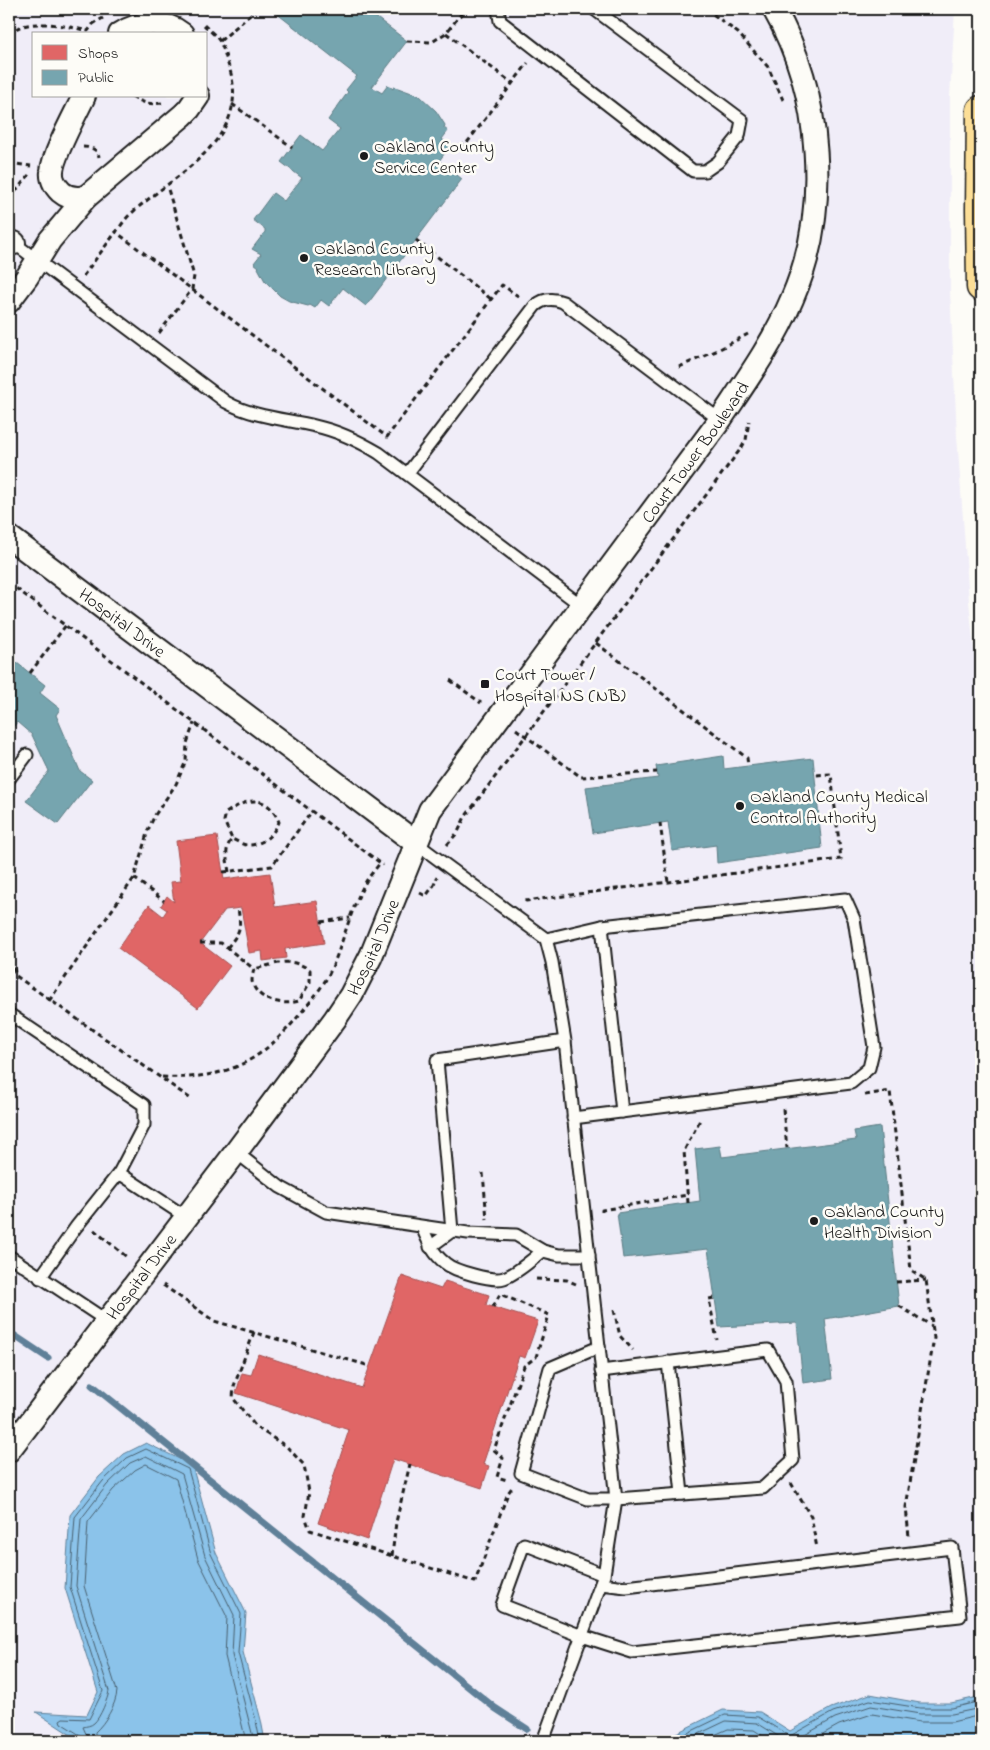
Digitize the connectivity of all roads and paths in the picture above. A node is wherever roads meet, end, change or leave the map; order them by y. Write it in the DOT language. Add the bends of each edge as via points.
graph roads {
  1 [pos="257,9"];
  2 [pos="465,9"];
  3 [pos="498,9"];
  4 [pos="594,9"];
  5 [pos="706,9"];
  6 [pos="774,9"];
  7 [pos="110,14"];
  8 [pos="190,27"];
  9 [pos="87,32"];
  10 [pos="123,32"];
  11 [pos="446,33"];
  12 [pos="9,35"];
  13 [pos="208,35"];
  14 [pos="407,40"];
  15 [pos="220,41"];
  16 [pos="537,50"];
  17 [pos="512,83"];
  18 [pos="83,98"];
  19 [pos="135,98"];
  20 [pos="196,98"];
  21 [pos="162,103"];
  22 [pos="232,104"];
  23 [pos="787,110"];
  24 [pos="981,110"];
  25 [pos="450,146"];
  26 [pos="292,148"];
  27 [pos="76,150"];
  28 [pos="100,160"];
  29 [pos="9,163"];
  30 [pos="34,167"];
  31 [pos="167,186"];
  32 [pos="86,197"];
  33 [pos="116,232"];
  34 [pos="416,240"];
  35 [pos="11,243"];
  36 [pos="37,261"];
  37 [pos="981,287"];
  38 [pos="74,289"];
  39 [pos="192,290"];
  40 [pos="527,294"];
  41 [pos="491,299"];
  42 [pos="9,301"];
  43 [pos="752,330"];
  44 [pos="150,346"];
  45 [pos="677,368"];
  46 [pos="751,415"];
  47 [pos="720,420"];
  48 [pos="408,474"];
  49 [pos="9,538"];
  50 [pos="9,583"];
  51 [pos="582,606"];
  52 [pos="66,625"];
  53 [pos="596,643"];
  54 [pos="30,673"];
  55 [pos="450,680"];
  56 [pos="498,716"];
  57 [pos="194,722"];
  58 [pos="525,736"];
  59 [pos="27,755"];
  60 [pos="748,766"];
  61 [pos="657,772"];
  62 [pos="815,775"];
  63 [pos="9,779"];
  64 [pos="312,811"];
  65 [pos="660,823"];
  66 [pos="232,839"];
  67 [pos="416,843"];
  68 [pos="455,850"];
  69 [pos="380,863"];
  70 [pos="388,868"];
  71 [pos="222,872"];
  72 [pos="229,872"];
  73 [pos="134,878"];
  74 [pos="668,882"];
  75 [pos="434,885"];
  76 [pos="418,891"];
  77 [pos="518,896"];
  78 [pos="164,901"];
  79 [pos="238,908"];
  80 [pos="350,918"];
  81 [pos="320,922"];
  82 [pos="602,926"];
  83 [pos="546,939"];
  84 [pos="200,943"];
  85 [pos="228,948"];
  86 [pos="9,960"];
  87 [pos="254,969"];
  88 [pos="49,1001"];
  89 [pos="9,1014"];
  90 [pos="565,1041"];
  91 [pos="162,1077"];
  92 [pos="861,1095"];
  93 [pos="191,1099"];
  94 [pos="783,1106"];
  95 [pos="622,1112"];
  96 [pos="574,1118"];
  97 [pos="692,1118"];
  98 [pos="787,1148"];
  99 [pos="236,1152"];
  100 [pos="119,1173"];
  101 [pos="687,1195"];
  102 [pos="688,1203"];
  103 [pos="186,1217"];
  104 [pos="603,1219"];
  105 [pos="82,1220"];
  106 [pos="422,1227"];
  107 [pos="452,1231"];
  108 [pos="430,1247"];
  109 [pos="543,1251"];
  110 [pos="9,1256"];
  111 [pos="588,1256"];
  112 [pos="145,1272"];
  113 [pos="40,1278"];
  114 [pos="528,1279"];
  115 [pos="926,1280"];
  116 [pos="896,1282"];
  117 [pos="592,1284"];
  118 [pos="514,1294"];
  119 [pos="714,1298"];
  120 [pos="511,1300"];
  121 [pos="613,1303"];
  122 [pos="898,1306"];
  123 [pos="493,1307"];
  124 [pos="107,1321"];
  125 [pos="932,1326"];
  126 [pos="254,1332"];
  127 [pos="711,1341"];
  128 [pos="599,1347"];
  129 [pos="640,1349"];
  130 [pos="668,1362"];
  131 [pos="370,1366"];
  132 [pos="601,1371"];
  133 [pos="9,1450"];
  134 [pos="410,1464"];
  135 [pos="782,1470"];
  136 [pos="682,1494"];
  137 [pos="616,1499"];
  138 [pos="911,1553"];
  139 [pos="392,1556"];
  140 [pos="819,1564"];
  141 [pos="603,1580"];
  142 [pos="582,1636"];
  143 [pos="543,1741"];
  1 -- 15 [label="path"];
  2 -- 11 [label="path"];
  3 -- 16 [label="lane" via="500,21"];
  4 -- 16 [label="lane" via="742,120 738,136 718,162 705,171 693,171"];
  5 -- 23 [label="path" via="738,33 768,67"];
  6 -- 47 [label="street, Court Tower Boulevard" via="795,55 812,118 816,188 813,224 804,265 788,309"];
  7 -- 9 [label="path" via="93,24"];
  8 -- 10 [label="street" via="142,24"];
  9 -- 12 [label="path" via="64,26 26,24"];
  11 -- 14 [label="path" via="432,42"];
  11 -- 17 [label="path"];
  13 -- 15 [label="path"];
  15 -- 22 [label="path" via="233,80"];
  16 -- 17 [label="path"];
  17 -- 25 [label="path" via="466,144"];
  18 -- 32 [label="street" via="55,158 52,172 55,185 62,193 72,198"];
  19 -- 21 [label="path" via="152,105"];
  20 -- 32 [label="street" via="183,115"];
  22 -- 26 [label="path"];
  22 -- 31 [label="path" via="226,123 210,149"];
  24 -- 37 [label="main road"];
  27 -- 28 [label="path" via="90,147"];
  29 -- 30 [label="path"];
  31 -- 33 [label="path" via="132,212"];
  31 -- 39 [label="path" via="194,276"];
  32 -- 36 [label="street"];
  33 -- 38 [label="path"];
  33 -- 39 [label="path"];
  34 -- 41 [label="path"];
  35 -- 36 [label="lane"];
  36 -- 38 [label="lane"];
  36 -- 42 [label="street"];
  38 -- 44 [label="lane"];
  39 -- 41 [label="path" via="388,437"];
  39 -- 44 [label="path"];
  40 -- 41 [label="path" via="521,298 502,285"];
  43 -- 45 [label="path" via="732,343"];
  44 -- 48 [label="lane" via="237,408 317,426 349,437"];
  46 -- 53 [label="path" via="745,444"];
  47 -- 48 [label="lane" via="563,302 543,300 535,306"];
  47 -- 51 [label="street, Court Tower Boulevard"];
  48 -- 51 [label="lane"];
  49 -- 67 [label="street, Hospital Drive"];
  50 -- 52 [label="path"];
  51 -- 56 [label="street, Court Tower Boulevard"];
  52 -- 54 [label="path"];
  52 -- 57 [label="path"];
  53 -- 58 [label="path"];
  53 -- 60 [label="path" via="747,758"];
  55 -- 56 [label="path"];
  56 -- 58 [label="path"];
  56 -- 67 [label="street, Court Tower Boulevard" via="430,810"];
  57 -- 64 [label="path"];
  57 -- 73 [label="path" via="186,743 186,761 148,830"];
  58 -- 61 [label="path" via="581,777"];
  58 -- 68 [label="path" via="447,844"];
  59 -- 63 [label="lane"];
  62 -- 74 [label="path" via="831,774 841,859"];
  64 -- 69 [label="path"];
  64 -- 72 [label="path" via="272,866"];
  65 -- 74 [label="path"];
  66 -- 66 [label="path" via="247,845 262,842 268,837 279,822 270,806 261,802 234,806 226,813 224,821"];
  66 -- 72 [label="path" via="226,854"];
  67 -- 83 [label="lane"];
  67 -- 99 [label="street, Hospital Drive" via="371,956 351,995"];
  69 -- 70 [label="path"];
  69 -- 80 [label="path" via="365,883"];
  71 -- 72 [label="path"];
  73 -- 78 [label="path"];
  73 -- 88 [label="path"];
  74 -- 77 [label="path" via="526,901"];
  75 -- 76 [label="path" via="426,896"];
  79 -- 85 [label="path" via="240,928"];
  80 -- 81 [label="path"];
  80 -- 91 [label="path" via="320,990 284,1034 265,1051 248,1062 213,1075"];
  82 -- 83 [label="lane"];
  82 -- 95 [label="lane"];
  82 -- 95 [label="lane" via="845,900 854,919 874,1047 869,1068 851,1082"];
  83 -- 90 [label="lane"];
  84 -- 85 [label="path" via="221,943"];
  85 -- 87 [label="path"];
  86 -- 88 [label="path" via="16,976"];
  87 -- 87 [label="path" via="252,981 257,992 272,1001 289,1004 299,1001 310,982 310,970 299,963 280,963"];
  88 -- 91 [label="path"];
  89 -- 100 [label="lane" via="144,1105 144,1125"];
  90 -- 96 [label="lane"];
  90 -- 107 [label="lane" via="437,1060"];
  91 -- 93 [label="path"];
  92 -- 115 [label="path" via="890,1091 911,1270"];
  94 -- 98 [label="path"];
  95 -- 96 [label="lane"];
  96 -- 111 [label="lane"];
  97 -- 101 [label="path" via="701,1117 684,1151"];
  99 -- 103 [label="street, Hospital Drive"];
  99 -- 106 [label="lane" via="280,1187 326,1212"];
  100 -- 103 [label="lane"];
  100 -- 105 [label="lane"];
  101 -- 102 [label="path"];
  101 -- 104 [label="path" via="602,1210"];
  103 -- 112 [label="street, Hospital Drive"];
  105 -- 112 [label="path"];
  105 -- 113 [label="lane"];
  106 -- 107 [label="lane"];
  106 -- 108 [label="lane"];
  107 -- 108 [label="lane"];
  107 -- 109 [label="lane" via="516,1235"];
  108 -- 109 [label="lane" via="446,1264 488,1279 503,1279"];
  109 -- 111 [label="lane"];
  110 -- 113 [label="lane"];
  111 -- 117 [label="lane"];
  112 -- 124 [label="street, Hospital Drive"];
  112 -- 126 [label="path" via="214,1320"];
  113 -- 124 [label="lane"];
  114 -- 117 [label="path"];
  115 -- 116 [label="path"];
  115 -- 125 [label="path"];
  117 -- 128 [label="lane"];
  118 -- 120 [label="path"];
  119 -- 127 [label="path" via="709,1299 717,1340"];
  120 -- 123 [label="path" via="500,1294"];
  120 -- 139 [label="path" via="550,1315 536,1357 524,1366 494,1450 503,1458 497,1477 515,1483 475,1582"];
  121 -- 129 [label="path" via="620,1336 632,1350"];
  122 -- 125 [label="path"];
  124 -- 133 [label="street, Hospital Drive"];
  125 -- 138 [label="path" via="934,1338 906,1508"];
  126 -- 131 [label="path"];
  126 -- 139 [label="path" via="234,1386 233,1398 256,1427 287,1447 304,1465 308,1492 305,1516 310,1530"];
  128 -- 132 [label="lane"];
  128 -- 137 [label="lane" via="550,1368 521,1474 588,1499"];
  130 -- 132 [label="lane"];
  130 -- 135 [label="lane" via="768,1350 786,1381 793,1460"];
  130 -- 136 [label="lane"];
  132 -- 137 [label="lane"];
  134 -- 139 [label="path" via="396,1522"];
  135 -- 136 [label="lane" via="763,1488"];
  135 -- 140 [label="path" via="811,1517"];
  136 -- 137 [label="lane"];
  137 -- 141 [label="lane"];
  138 -- 140 [label="lane"];
  138 -- 142 [label="lane" via="952,1548 960,1616 632,1652"];
  140 -- 141 [label="lane" via="626,1587"];
  141 -- 142 [label="lane"];
  141 -- 142 [label="lane" via="524,1544 502,1605"];
  142 -- 143 [label="lane"];
}
